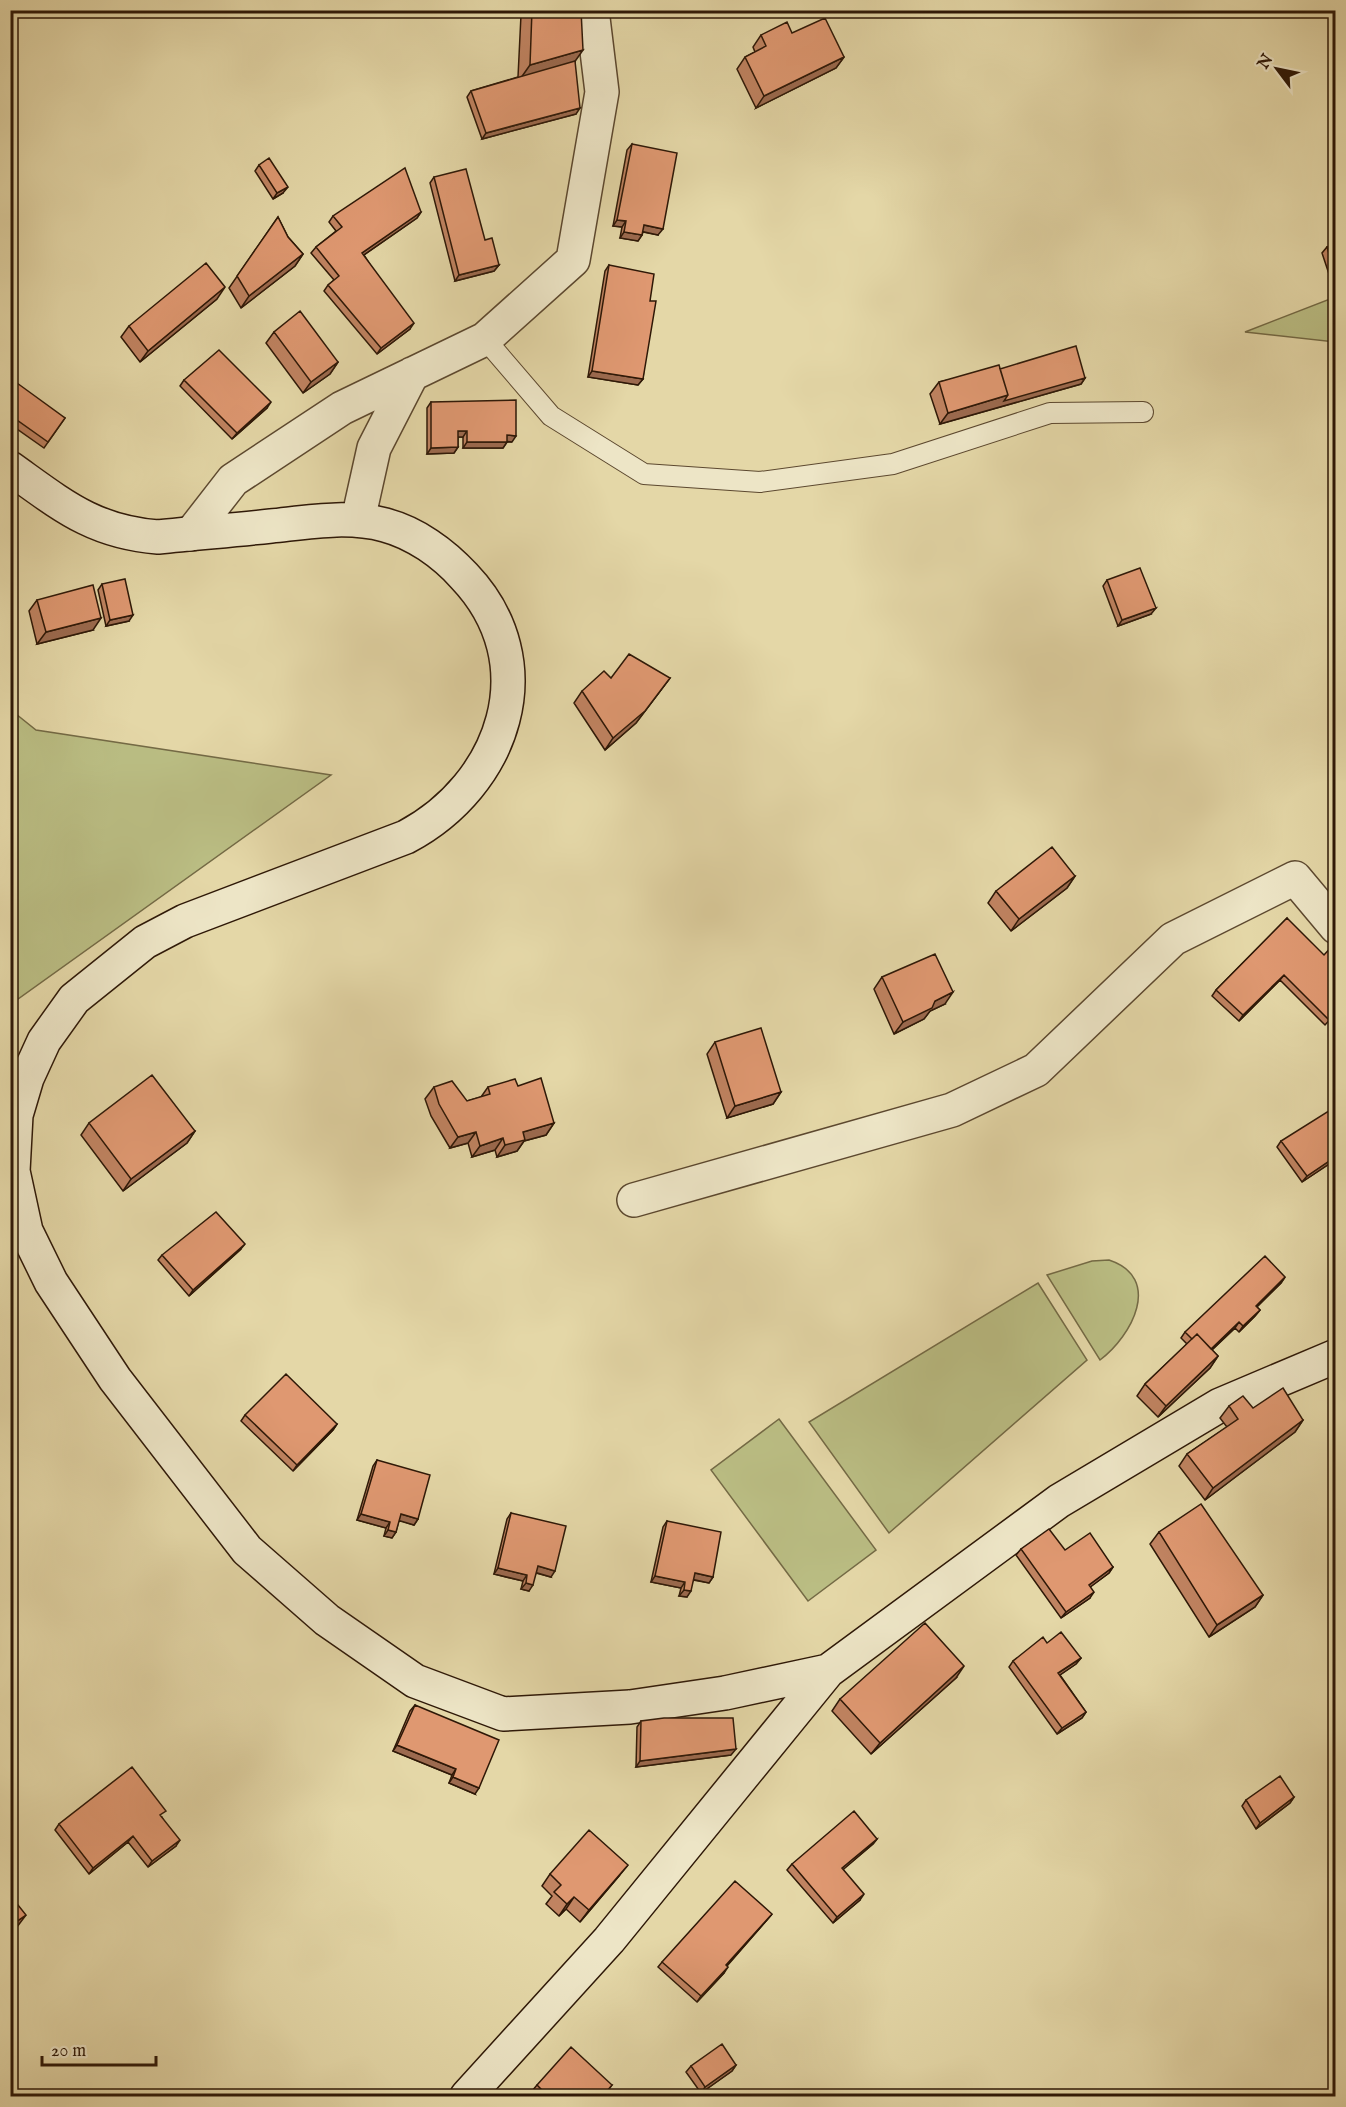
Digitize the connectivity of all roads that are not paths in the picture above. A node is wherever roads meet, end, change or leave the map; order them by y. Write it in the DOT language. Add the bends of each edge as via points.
graph roads {
  1 [pos="592,10"];
  2 [pos="485,339"];
  3 [pos="412,374"];
  4 [pos="1143,412"];
  5 [pos="10,468"];
  6 [pos="358,520"];
  7 [pos="191,534"];
  8 [pos="1335,927"];
  9 [pos="634,1200"];
  10 [pos="1335,1356"];
  11 [pos="828,1671"];
  12 [pos="467,2097"];
  1 -- 2 [label="street" via="602,92 573,260"];
  2 -- 3 [label="street"];
  2 -- 4 [label="lane" via="551,416 644,474 760,482 893,464 1050,413"];
  3 -- 6 [label="street" via="374,448"];
  3 -- 7 [label="street" via="342,408 233,480"];
  5 -- 7 [label="street" via="102,527 158,537"];
  6 -- 7 [label="street"];
  6 -- 11 [label="street" via="416,537 450,561 476,587 494,618 507,655 506,711 493,751 474,782 430,824 406,837 185,921 145,942 74,999 44,1041 16,1115 13,1171 26,1231 51,1282 115,1379 247,1550 327,1620 415,1681 503,1714 630,1707 725,1693"];
  8 -- 9 [label="street" via="1295,878 1173,939 1036,1070 952,1110"];
  10 -- 11 [label="street" via="1220,1405 1059,1501"];
  11 -- 12 [label="street" via="609,1940"];
}
